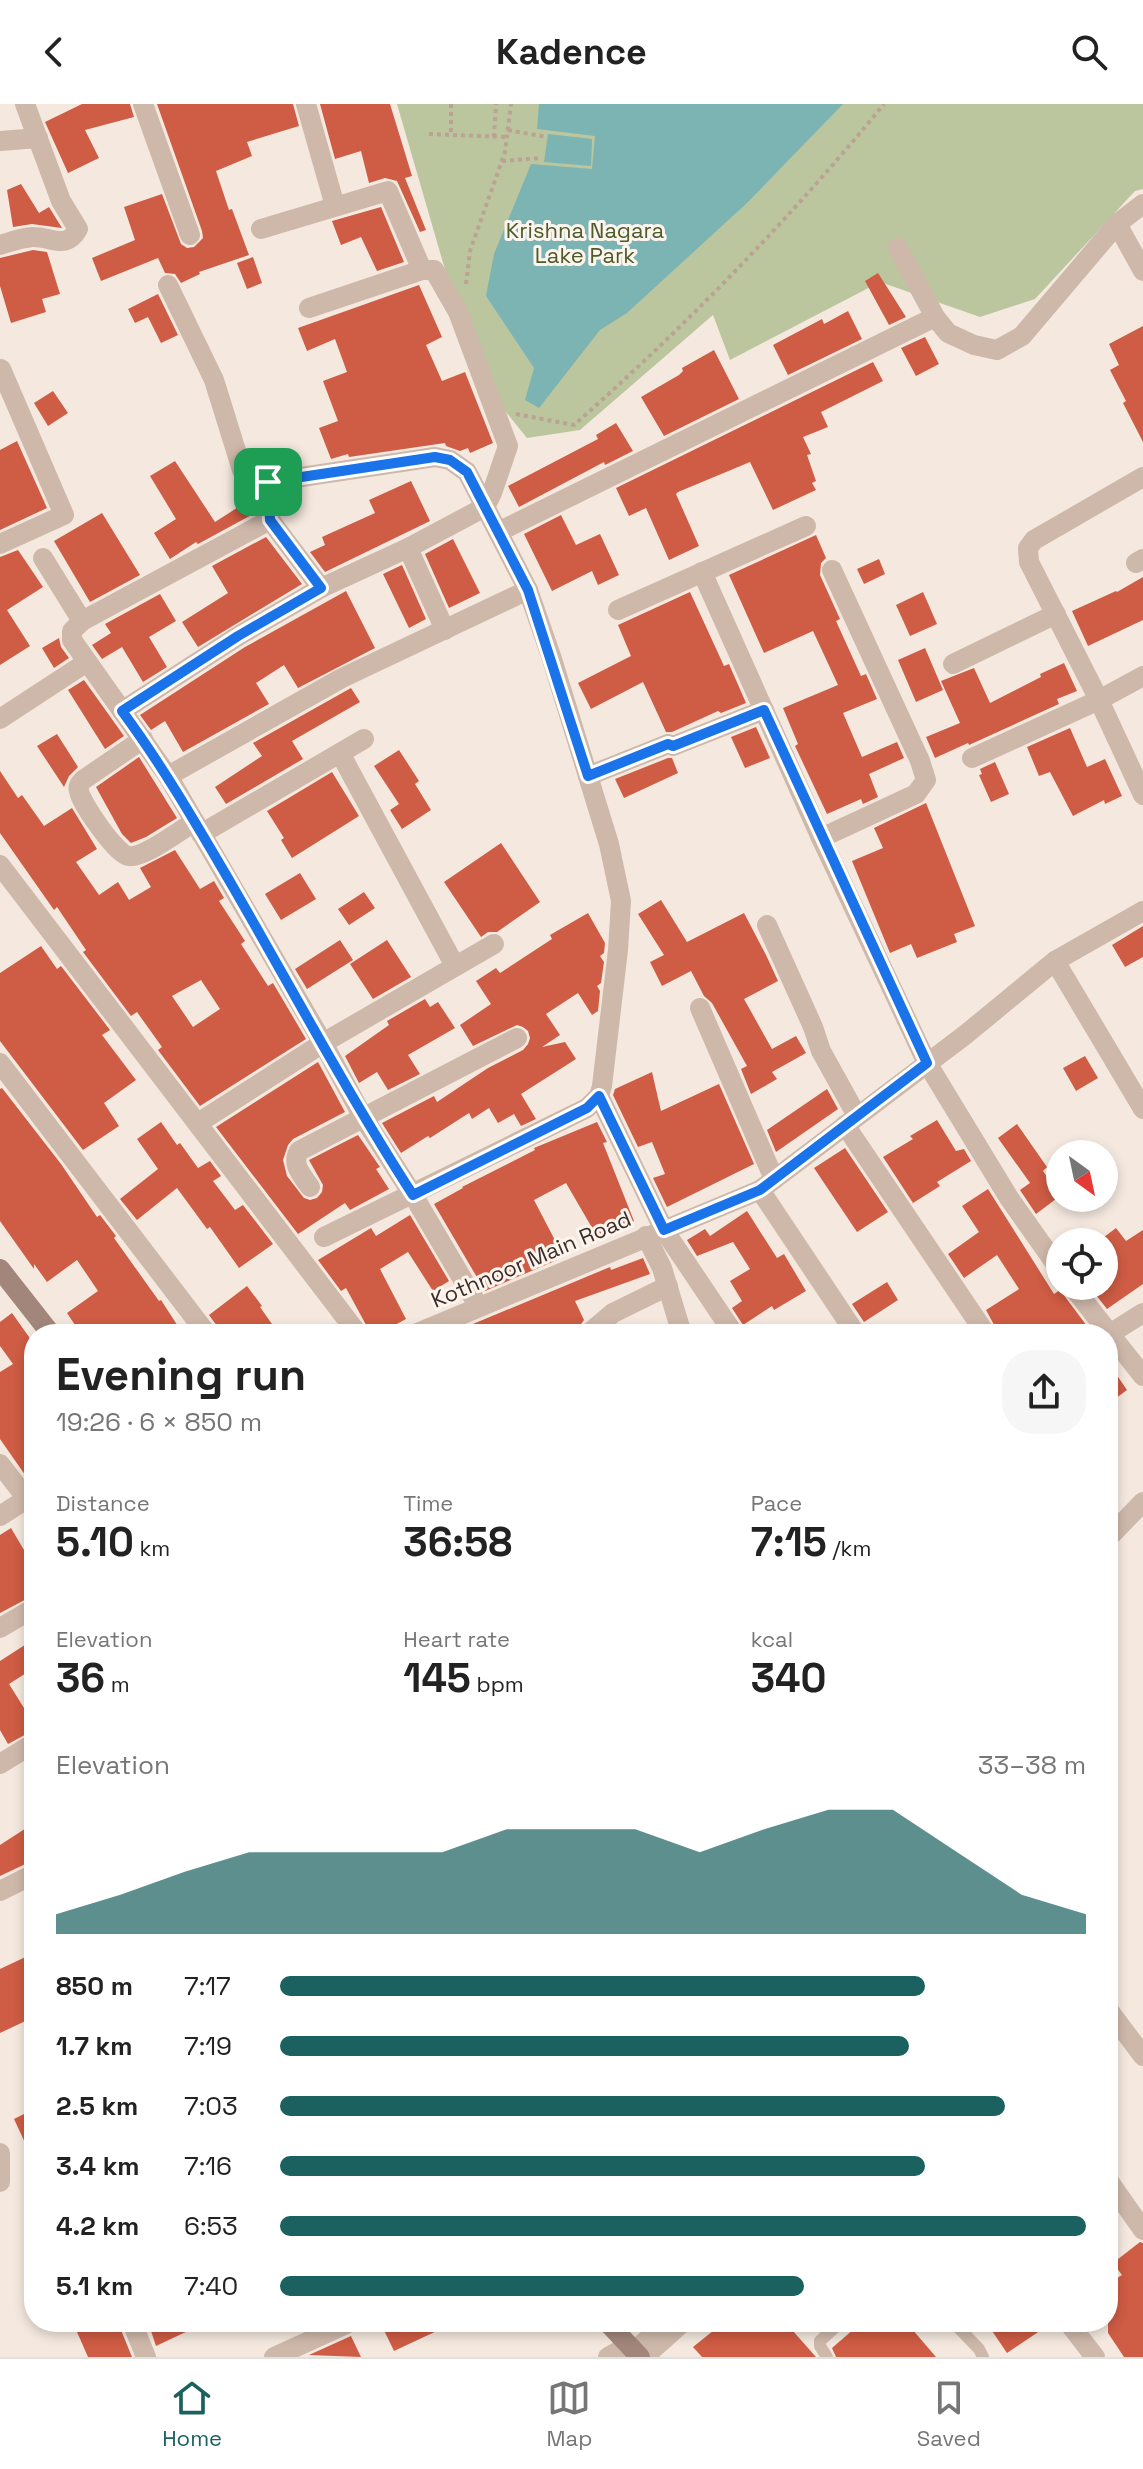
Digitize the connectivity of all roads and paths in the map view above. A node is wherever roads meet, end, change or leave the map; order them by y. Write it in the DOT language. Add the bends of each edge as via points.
graph roads {
  1 [pos="25,104"];
  2 [pos="143,104"];
  3 [pos="306,104"];
  4 [pos="451,104"];
  5 [pos="496,104"];
  6 [pos="511,104"];
  7 [pos="884,104"];
  8 [pos="508,130"];
  9 [pos="429,134"];
  10 [pos="451,135"];
  11 [pos="494,137"];
  12 [pos="507,137"];
  13 [pos="546,137"];
  14 [pos="38,138"];
  15 [pos="0,141"];
  16 [pos="541,158"];
  17 [pos="502,161"];
  18 [pos="1143,204"];
  19 [pos="335,206"];
  20 [pos="1117,224"];
  21 [pos="261,229"];
  22 [pos="190,235"];
  23 [pos="0,245"];
  24 [pos="898,248"];
  25 [pos="422,270"];
  26 [pos="1143,271"];
  27 [pos="168,285"];
  28 [pos="465,290"];
  29 [pos="309,308"];
  30 [pos="935,317"];
  31 [pos="1,369"];
  32 [pos="516,414"];
  33 [pos="1143,477"];
  34 [pos="268,482"];
  35 [pos="489,500"];
  36 [pos="270,520"];
  37 [pos="806,526"];
  38 [pos="498,532"];
  39 [pos="0,544"];
  40 [pos="408,548"];
  41 [pos="43,558"];
  42 [pos="832,570"];
  43 [pos="702,572"];
  44 [pos="321,588"];
  45 [pos="528,590"];
  46 [pos="618,610"];
  47 [pos="1056,614"];
  48 [pos="82,621"];
  49 [pos="445,630"];
  50 [pos="87,662"];
  51 [pos="953,664"];
  52 [pos="1143,676"];
  53 [pos="1099,700"];
  54 [pos="764,710"];
  55 [pos="122,711"];
  56 [pos="0,719"];
  57 [pos="143,739"];
  58 [pos="364,739"];
  59 [pos="340,753"];
  60 [pos="972,758"];
  61 [pos="168,776"];
  62 [pos="588,776"];
  63 [pos="1143,795"];
  64 [pos="198,828"];
  65 [pos="821,838"];
  66 [pos="0,865"];
  67 [pos="1143,911"];
  68 [pos="767,925"];
  69 [pos="494,944"];
  70 [pos="1055,961"];
  71 [pos="455,966"];
  72 [pos="700,1008"];
  73 [pos="517,1038"];
  74 [pos="323,1043"];
  75 [pos="0,1063"];
  76 [pos="927,1063"];
  77 [pos="599,1096"];
  78 [pos="1143,1109"];
  79 [pos="363,1117"];
  80 [pos="851,1121"];
  81 [pos="198,1123"];
  82 [pos="767,1185"];
  83 [pos="310,1187"];
  84 [pos="413,1195"];
  85 [pos="655,1233"];
  86 [pos="324,1237"];
  87 [pos="1046,1250"];
  88 [pos="0,1269"];
  89 [pos="668,1286"];
  90 [pos="1083,1300"];
  91 [pos="479,1307"];
  92 [pos="1143,1313"];
  93 [pos="43,1324"];
  94 [pos="199,1324"];
  95 [pos="350,1324"];
  96 [pos="439,1324"];
  97 [pos="600,1324"];
  98 [pos="679,1324"];
  99 [pos="726,1324"];
  100 [pos="850,1324"];
  101 [pos="980,1324"];
  102 [pos="1101,1324"];
  103 [pos="1118,1328"];
  104 [pos="1118,1345"];
  105 [pos="1143,1376"];
  106 [pos="0,1464"];
  107 [pos="24,1489"];
  108 [pos="24,1501"];
  109 [pos="1143,1502"];
  110 [pos="0,1516"];
  111 [pos="1118,1528"];
  112 [pos="24,1614"];
  113 [pos="0,1628"];
  114 [pos="24,1749"];
  115 [pos="0,1764"];
  116 [pos="24,1879"];
  117 [pos="0,1891"];
  118 [pos="1118,2023"];
  119 [pos="1143,2056"];
  120 [pos="0,2153"];
  121 [pos="0,2182"];
  122 [pos="1118,2194"];
  123 [pos="1143,2230"];
  124 [pos="136,2332"];
  125 [pos="329,2332"];
  126 [pos="617,2332"];
  127 [pos="653,2332"];
  128 [pos="667,2332"];
  129 [pos="830,2332"];
  130 [pos="963,2332"];
  131 [pos="1076,2332"];
  132 [pos="636,2352"];
  133 [pos="146,2357"];
  134 [pos="274,2357"];
  135 [pos="608,2357"];
  136 [pos="827,2357"];
  137 [pos="983,2357"];
  138 [pos="1095,2357"];
  1 -- 14 [label="street"];
  2 -- 22 [label="street"];
  3 -- 19 [label="street"];
  4 -- 10 [label="path"];
  5 -- 11 [label="path"];
  6 -- 8 [label="path"];
  7 -- 32 [label="path" via="782,221 640,366 574,425"];
  8 -- 12 [label="path"];
  8 -- 13 [label="path"];
  9 -- 10 [label="path"];
  10 -- 11 [label="path"];
  11 -- 12 [label="path"];
  12 -- 17 [label="path"];
  14 -- 15 [label="street"];
  14 -- 23 [label="street" via="61,201 78,229 63,243 34,237"];
  16 -- 17 [label="path"];
  17 -- 28 [label="path" via="470,251"];
  18 -- 20 [label="street"];
  19 -- 21 [label="street"];
  19 -- 25 [label="street" via="388,191"];
  20 -- 26 [label="street"];
  20 -- 30 [label="street" via="1022,336 997,350 948,333"];
  24 -- 30 [label="street"];
  25 -- 29 [label="street"];
  25 -- 35 [label="street" via="434,270 458,312 508,446"];
  27 -- 34 [label="street" via="214,380 242,470 249,482"];
  30 -- 38 [label="street"];
  31 -- 39 [label="street" via="64,515"];
  33 -- 47 [label="street" via="1028,548 1029,562"];
  34 -- 35 [label="street" via="435,457 467,472"];
  34 -- 36 [label="street"];
  35 -- 38 [label="street"];
  35 -- 40 [label="street"];
  36 -- 44 [label="street"];
  36 -- 48 [label="street"];
  37 -- 43 [label="street"];
  38 -- 45 [label="street"];
  40 -- 44 [label="street"];
  40 -- 49 [label="street"];
  41 -- 48 [label="street"];
  42 -- 65 [label="street" via="926,780 916,794"];
  43 -- 46 [label="street"];
  43 -- 54 [label="street"];
  44 -- 55 [label="street"];
  45 -- 49 [label="street"];
  45 -- 62 [label="street"];
  47 -- 51 [label="street"];
  47 -- 53 [label="street"];
  48 -- 50 [label="street" via="72,631 72,640"];
  49 -- 61 [label="street" via="342,678"];
  50 -- 55 [label="street"];
  50 -- 56 [label="street"];
  52 -- 53 [label="street"];
  53 -- 60 [label="street"];
  53 -- 63 [label="street"];
  54 -- 62 [label="street"];
  54 -- 65 [label="street"];
  55 -- 57 [label="street"];
  57 -- 61 [label="street"];
  57 -- 64 [label="street" via="79,785 91,813 117,850 128,856"];
  58 -- 59 [label="street"];
  59 -- 64 [label="street"];
  59 -- 71 [label="street"];
  61 -- 64 [label="street"];
  62 -- 77 [label="street" via="621,901"];
  64 -- 74 [label="street"];
  65 -- 76 [label="street"];
  66 -- 81 [label="street"];
  67 -- 70 [label="street, Kothnoor Main Road"];
  68 -- 80 [label="street"];
  69 -- 71 [label="street"];
  70 -- 76 [label="street, Kothnoor Main Road"];
  70 -- 78 [label="street"];
  71 -- 74 [label="street"];
  72 -- 82 [label="street"];
  73 -- 79 [label="street"];
  74 -- 79 [label="street"];
  74 -- 81 [label="street"];
  75 -- 94 [label="street"];
  76 -- 80 [label="street, Kothnoor Main Road"];
  76 -- 87 [label="street"];
  77 -- 84 [label="street" via="587,1108"];
  77 -- 85 [label="street"];
  79 -- 83 [label="street" via="299,1151 296,1166"];
  79 -- 84 [label="street"];
  80 -- 82 [label="street, Kothnoor Main Road"];
  80 -- 101 [label="street"];
  81 -- 95 [label="street"];
  82 -- 85 [label="street, Kothnoor Main Road"];
  82 -- 100 [label="street"];
  84 -- 86 [label="street"];
  84 -- 91 [label="street"];
  85 -- 89 [label="street"];
  85 -- 91 [label="street, Kothnoor Main Road"];
  85 -- 99 [label="street"];
  88 -- 93 [label="main road"];
  89 -- 97 [label="street"];
  89 -- 98 [label="street"];
  90 -- 102 [label="street"];
  91 -- 96 [label="street, Kothnoor Main Road"];
  92 -- 103 [label="street"];
  104 -- 105 [label="street"];
  106 -- 107 [label="street"];
  108 -- 110 [label="street"];
  109 -- 111 [label="street"];
  112 -- 113 [label="street"];
  114 -- 115 [label="street"];
  116 -- 117 [label="street"];
  118 -- 119 [label="street"];
  120 -- 121 [label="street"];
  122 -- 123 [label="street"];
  124 -- 133 [label="street"];
  125 -- 134 [label="street"];
  126 -- 132 [label="main road"];
  127 -- 132 [label="lane"];
  128 -- 132 [label="street"];
  129 -- 136 [label="lane" via="820,2341"];
  130 -- 137 [label="lane"];
  131 -- 138 [label="street"];
  132 -- 135 [label="street"];
}
